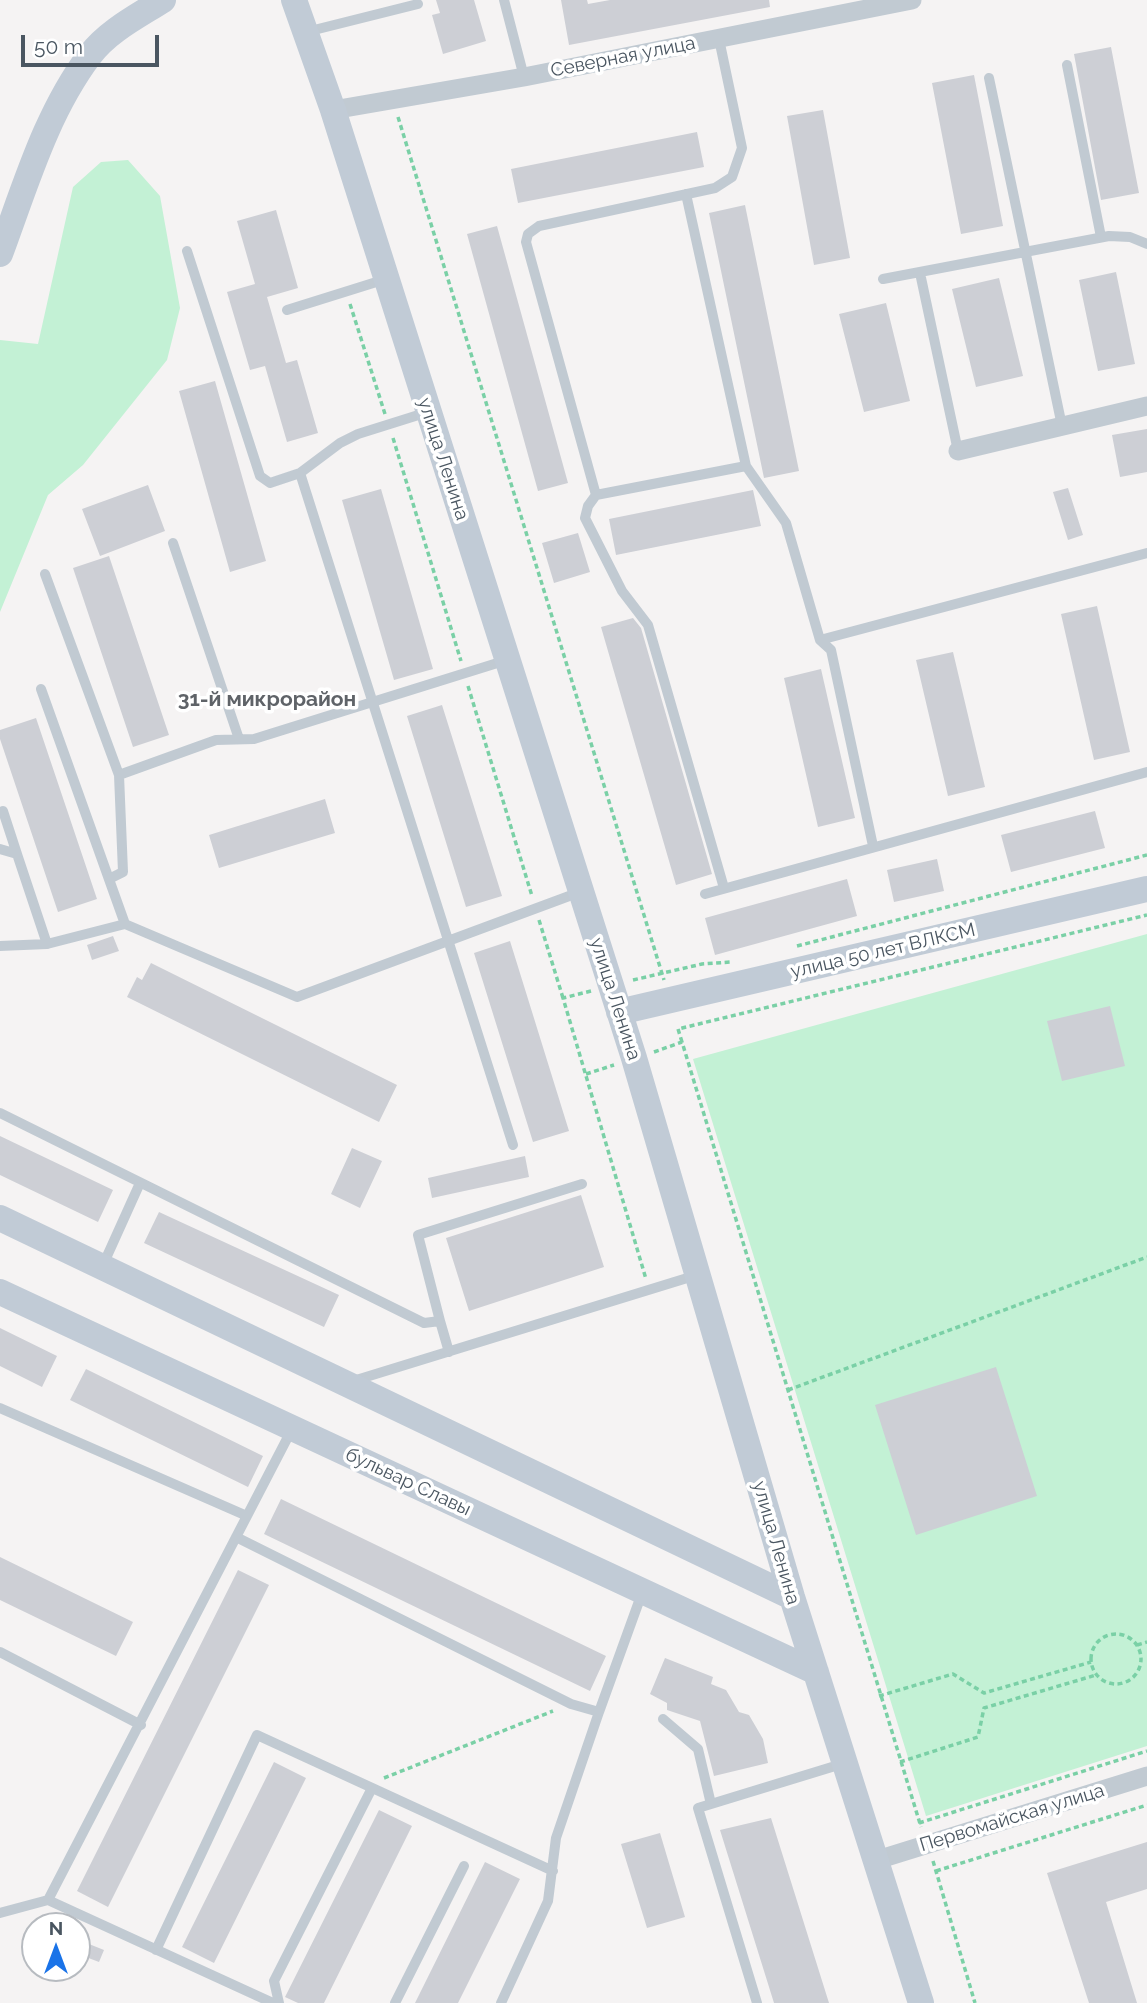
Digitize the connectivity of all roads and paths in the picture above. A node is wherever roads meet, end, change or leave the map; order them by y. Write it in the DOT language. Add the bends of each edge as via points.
graph roads {
  1 [pos="163,0"];
  2 [pos="294,0"];
  3 [pos="504,0"];
  4 [pos="912,0"];
  5 [pos="884,3"];
  6 [pos="418,4"];
  7 [pos="305,32"];
  8 [pos="719,38"];
  9 [pos="1067,65"];
  10 [pos="524,77"];
  11 [pos="989,78"];
  12 [pos="393,100"];
  13 [pos="333,110"];
  14 [pos="686,194"];
  15 [pos="1101,237"];
  16 [pos="1147,244"];
  17 [pos="187,251"];
  18 [pos="1024,253"];
  19 [pos="0,254"];
  20 [pos="920,273"];
  21 [pos="387,279"];
  22 [pos="883,279"];
  23 [pos="346,292"];
  24 [pos="287,310"];
  25 [pos="1147,407"];
  26 [pos="428,411"];
  27 [pos="388,424"];
  28 [pos="1062,426"];
  29 [pos="958,450"];
  30 [pos="746,466"];
  31 [pos="300,473"];
  32 [pos="596,495"];
  33 [pos="173,543"];
  34 [pos="1147,553"];
  35 [pos="45,574"];
  36 [pos="820,640"];
  37 [pos="507,660"];
  38 [pos="465,673"];
  39 [pos="41,689"];
  40 [pos="373,702"];
  41 [pos="239,739"];
  42 [pos="1147,772"];
  43 [pos="119,775"];
  44 [pos="3,811"];
  45 [pos="873,846"];
  46 [pos="1,852"];
  47 [pos="17,854"];
  48 [pos="1147,855"];
  49 [pos="109,879"];
  50 [pos="724,888"];
  51 [pos="1147,889"];
  52 [pos="581,892"];
  53 [pos="705,894"];
  54 [pos="536,909"];
  55 [pos="1147,915"];
  56 [pos="125,924"];
  57 [pos="449,941"];
  58 [pos="47,944"];
  59 [pos="0,946"];
  60 [pos="789,948"];
  61 [pos="737,961"];
  62 [pos="662,973"];
  63 [pos="611,985"];
  64 [pos="563,998"];
  65 [pos="619,1012"];
  66 [pos="682,1042"];
  67 [pos="649,1054"];
  68 [pos="619,1063"];
  69 [pos="586,1074"];
  70 [pos="0,1113"];
  71 [pos="513,1145"];
  72 [pos="140,1182"];
  73 [pos="582,1184"];
  74 [pos="0,1218"];
  75 [pos="1147,1257"];
  76 [pos="102,1267"];
  77 [pos="698,1275"];
  78 [pos="650,1290"];
  79 [pos="0,1292"];
  80 [pos="440,1321"];
  81 [pos="449,1352"];
  82 [pos="345,1383"];
  83 [pos="788,1390"];
  84 [pos="0,1408"];
  85 [pos="293,1427"];
  86 [pos="247,1516"];
  87 [pos="236,1537"];
  88 [pos="642,1593"];
  89 [pos="792,1597"];
  90 [pos="1147,1642"];
  91 [pos="1137,1645"];
  92 [pos="0,1652"];
  93 [pos="1147,1655"];
  94 [pos="1141,1657"];
  95 [pos="1091,1662"];
  96 [pos="816,1672"];
  97 [pos="1096,1675"];
  98 [pos="878,1696"];
  99 [pos="571,1704"];
  100 [pos="599,1712"];
  101 [pos="663,1719"];
  102 [pos="141,1724"];
  103 [pos="1147,1751"];
  104 [pos="846,1762"];
  105 [pos="900,1762"];
  106 [pos="1147,1776"];
  107 [pos="369,1786"];
  108 [pos="711,1804"];
  109 [pos="1147,1805"];
  110 [pos="919,1823"];
  111 [pos="924,1836"];
  112 [pos="932,1858"];
  113 [pos="877,1860"];
  114 [pos="464,1866"];
  115 [pos="553,1871"];
  116 [pos="936,1871"];
  117 [pos="48,1900"];
  118 [pos="0,1913"];
  119 [pos="156,1950"];
  120 [pos="273,2003"];
  121 [pos="279,2003"];
  122 [pos="395,2003"];
  123 [pos="501,2003"];
  124 [pos="757,2003"];
  125 [pos="920,2003"];
  126 [pos="975,2003"];
  1 -- 19 [label="street" via="91,54 49,125"];
  2 -- 7 [label="street, улица Ленина"];
  3 -- 10 [label="lane"];
  4 -- 5 [label="street, Северная улица"];
  5 -- 8 [label="street, Северная улица"];
  6 -- 7 [label="lane"];
  7 -- 13 [label="street, улица Ленина"];
  8 -- 10 [label="street, Северная улица"];
  8 -- 14 [label="lane" via="742,148 740,159 732,177 715,188"];
  9 -- 15 [label="lane"];
  10 -- 12 [label="street, Северная улица"];
  11 -- 18 [label="lane"];
  12 -- 13 [label="street, Северная улица"];
  12 -- 62 [label="path"];
  13 -- 21 [label="street, улица Ленина"];
  14 -- 30 [label="lane"];
  14 -- 32 [label="lane" via="539,226 528,234 526,242"];
  15 -- 16 [label="lane" via="1130,237"];
  15 -- 18 [label="lane"];
  17 -- 31 [label="lane" via="260,476 270,483"];
  18 -- 20 [label="lane"];
  18 -- 28 [label="lane"];
  20 -- 22 [label="lane"];
  20 -- 29 [label="lane"];
  21 -- 23 [label="lane"];
  21 -- 26 [label="street, улица Ленина"];
  23 -- 24 [label="lane"];
  23 -- 27 [label="path"];
  25 -- 28 [label="street"];
  26 -- 27 [label="lane"];
  26 -- 37 [label="street, улица Ленина"];
  27 -- 31 [label="lane" via="340,443"];
  27 -- 38 [label="path"];
  28 -- 29 [label="street"];
  30 -- 32 [label="lane"];
  30 -- 36 [label="lane" via="786,523"];
  31 -- 40 [label="lane"];
  32 -- 50 [label="lane" via="585,518 622,591 648,625"];
  33 -- 41 [label="lane"];
  34 -- 36 [label="lane"];
  35 -- 43 [label="lane"];
  36 -- 45 [label="lane" via="831,650"];
  37 -- 38 [label="lane"];
  37 -- 52 [label="street, улица Ленина"];
  38 -- 40 [label="lane"];
  38 -- 54 [label="path"];
  39 -- 49 [label="lane"];
  40 -- 41 [label="lane"];
  40 -- 57 [label="lane"];
  41 -- 43 [label="lane" via="216,740"];
  42 -- 45 [label="lane"];
  43 -- 49 [label="lane" via="123,872"];
  44 -- 47 [label="lane"];
  45 -- 50 [label="lane"];
  46 -- 47 [label="lane"];
  47 -- 58 [label="lane"];
  48 -- 60 [label="path"];
  49 -- 56 [label="lane"];
  50 -- 53 [label="lane"];
  51 -- 65 [label="street, улица 50 лет ВЛКСМ"];
  52 -- 54 [label="lane"];
  52 -- 63 [label="street, улица Ленина"];
  54 -- 57 [label="lane"];
  54 -- 64 [label="path"];
  55 -- 66 [label="path" via="678,1029"];
  56 -- 57 [label="lane" via="298,997"];
  56 -- 58 [label="lane"];
  57 -- 71 [label="lane"];
  58 -- 59 [label="lane"];
  61 -- 62 [label="path"];
  62 -- 63 [label="path"];
  63 -- 64 [label="path"];
  63 -- 65 [label="street, улица Ленина"];
  64 -- 69 [label="path"];
  65 -- 77 [label="street, улица Ленина"];
  66 -- 67 [label="path"];
  66 -- 83 [label="path"];
  68 -- 69 [label="path"];
  69 -- 78 [label="path"];
  70 -- 72 [label="lane"];
  72 -- 76 [label="lane"];
  72 -- 80 [label="lane" via="424,1323"];
  73 -- 80 [label="lane" via="418,1235"];
  74 -- 76 [label="street"];
  75 -- 83 [label="path"];
  76 -- 82 [label="street"];
  77 -- 78 [label="lane"];
  77 -- 89 [label="street, улица Ленина"];
  78 -- 81 [label="lane"];
  79 -- 85 [label="street, бульвар Славы"];
  80 -- 81 [label="lane"];
  81 -- 82 [label="lane"];
  82 -- 89 [label="street"];
  83 -- 98 [label="path"];
  84 -- 86 [label="lane"];
  85 -- 86 [label="lane"];
  85 -- 88 [label="street, бульвар Славы"];
  86 -- 87 [label="lane"];
  87 -- 99 [label="lane"];
  87 -- 102 [label="lane"];
  88 -- 96 [label="street, бульвар Славы"];
  88 -- 100 [label="lane"];
  89 -- 96 [label="street, улица Ленина"];
  90 -- 91 [label="path"];
  91 -- 94 [label="path"];
  91 -- 95 [label="path" via="1124,1635 1107,1635 1094,1646"];
  92 -- 102 [label="lane"];
  93 -- 94 [label="path"];
  94 -- 97 [label="path" via="1137,1672 1125,1683 1110,1684"];
  95 -- 97 [label="path"];
  95 -- 98 [label="path" via="984,1693 953,1674"];
  96 -- 104 [label="street, улица Ленина"];
  97 -- 105 [label="path" via="984,1708 978,1737"];
  98 -- 105 [label="path"];
  99 -- 100 [label="lane"];
  99 -- 107 [label="path"];
  100 -- 115 [label="lane" via="556,1838"];
  101 -- 108 [label="lane" via="698,1749"];
  102 -- 117 [label="lane"];
  103 -- 110 [label="path"];
  104 -- 108 [label="lane"];
  104 -- 113 [label="street, улица Ленина"];
  105 -- 110 [label="path"];
  106 -- 113 [label="street, Первомайская улица"];
  107 -- 115 [label="lane"];
  107 -- 119 [label="lane" via="257,1735"];
  107 -- 121 [label="lane" via="274,1981"];
  108 -- 124 [label="lane" via="698,1808"];
  109 -- 116 [label="path"];
  110 -- 111 [label="path"];
  112 -- 116 [label="path"];
  113 -- 125 [label="street, улица Ленина"];
  114 -- 122 [label="lane"];
  115 -- 123 [label="lane" via="548,1901"];
  116 -- 126 [label="path"];
  117 -- 118 [label="lane"];
  117 -- 119 [label="lane"];
  119 -- 120 [label="lane"];
}
